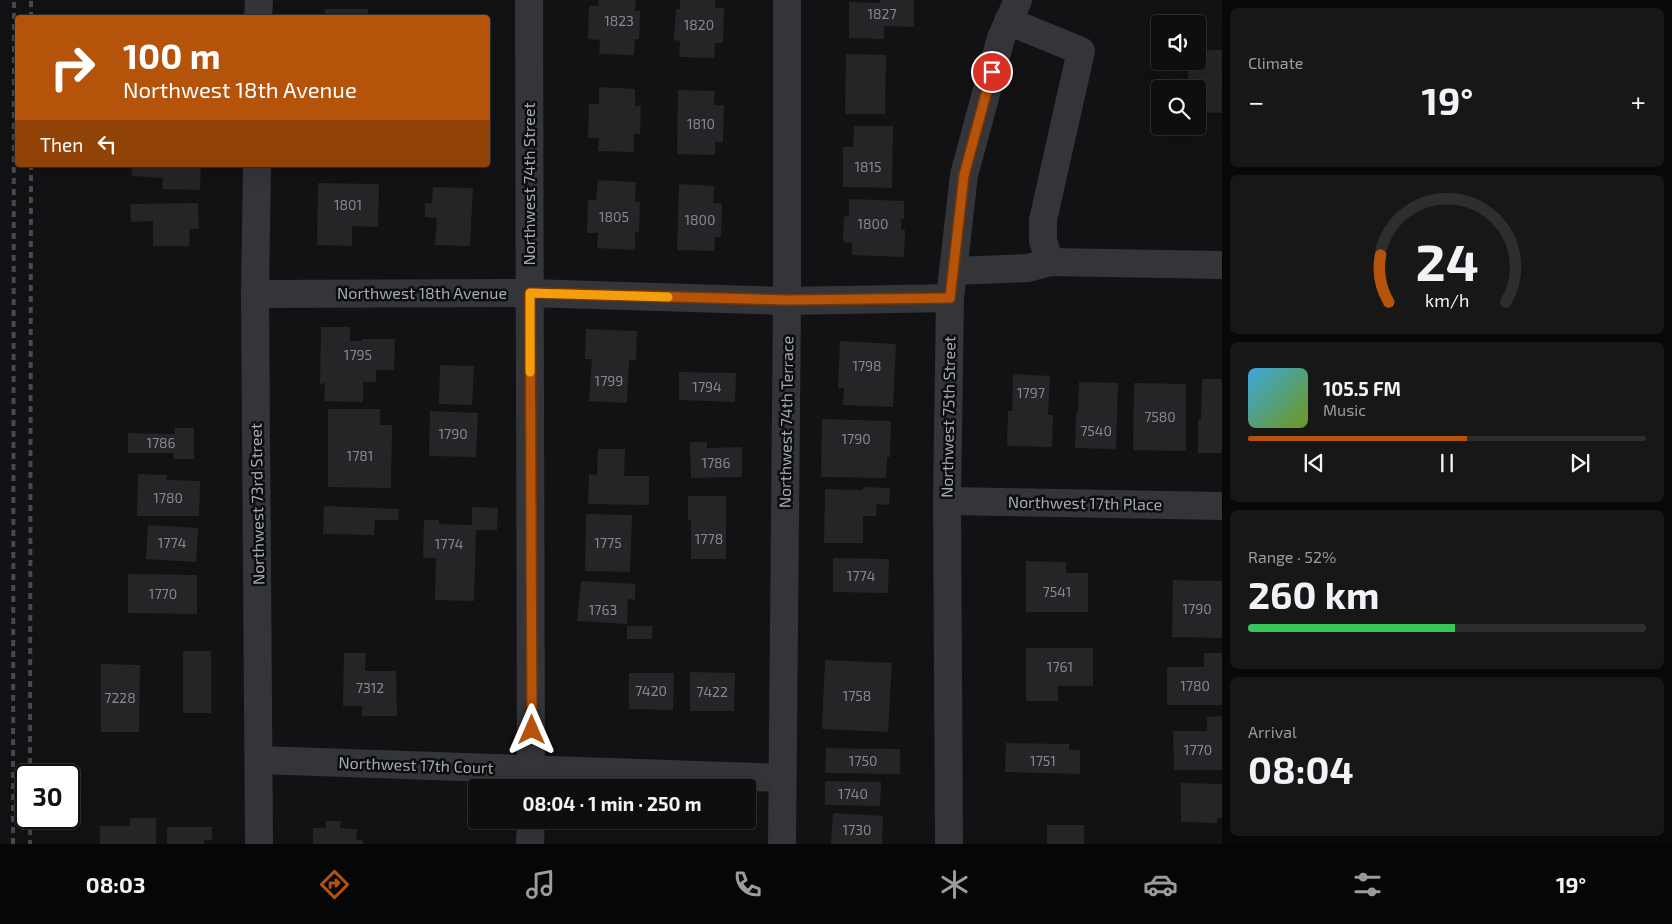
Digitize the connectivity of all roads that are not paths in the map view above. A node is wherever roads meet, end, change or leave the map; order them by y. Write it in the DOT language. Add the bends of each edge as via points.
graph roads {
  1 [pos="259,0"];
  2 [pos="529,0"];
  3 [pos="787,0"];
  4 [pos="1013,11"];
  5 [pos="258,15"];
  6 [pos="256,167"];
  7 [pos="1050,262"];
  8 [pos="1222,265"];
  9 [pos="953,271"];
  10 [pos="530,293"];
  11 [pos="255,294"];
  12 [pos="950,298"];
  13 [pos="787,300"];
  14 [pos="947,501"];
  15 [pos="1222,506"];
  16 [pos="260,760"];
  17 [pos="782,778"];
  18 [pos="532,779"];
  19 [pos="531,829"];
  20 [pos="259,844"];
  21 [pos="530,844"];
  22 [pos="782,844"];
  23 [pos="950,844"];
  1 -- 5 [label="street"];
  2 -- 10 [label="street, Northwest 74th Street"];
  3 -- 13 [label="street, Northwest 74th Terrace"];
  4 -- 7 [label="street" via="1081,51 1043,220 1043,241"];
  4 -- 9 [label="street, Northwest 75th Street" via="1001,38 964,175"];
  6 -- 11 [label="street, Northwest 73rd Street"];
  7 -- 8 [label="street"];
  7 -- 9 [label="street" via="1028,268"];
  9 -- 12 [label="street, Northwest 75th Street"];
  10 -- 11 [label="street, Northwest 18th Avenue"];
  10 -- 13 [label="street, Northwest 18th Avenue"];
  10 -- 18 [label="street, Northwest 74th Street"];
  11 -- 16 [label="street, Northwest 73rd Street"];
  12 -- 13 [label="street, Northwest 18th Avenue"];
  12 -- 14 [label="street, Northwest 75th Street"];
  13 -- 17 [label="street, Northwest 74th Terrace"];
  14 -- 15 [label="street, Northwest 17th Place"];
  14 -- 23 [label="street, Northwest 75th Street"];
  16 -- 18 [label="street, Northwest 17th Court"];
  16 -- 20 [label="street, Northwest 73rd Street"];
  17 -- 18 [label="street, Northwest 17th Court"];
  17 -- 22 [label="street, Northwest 74th Terrace"];
  19 -- 21 [label="street"];
}
